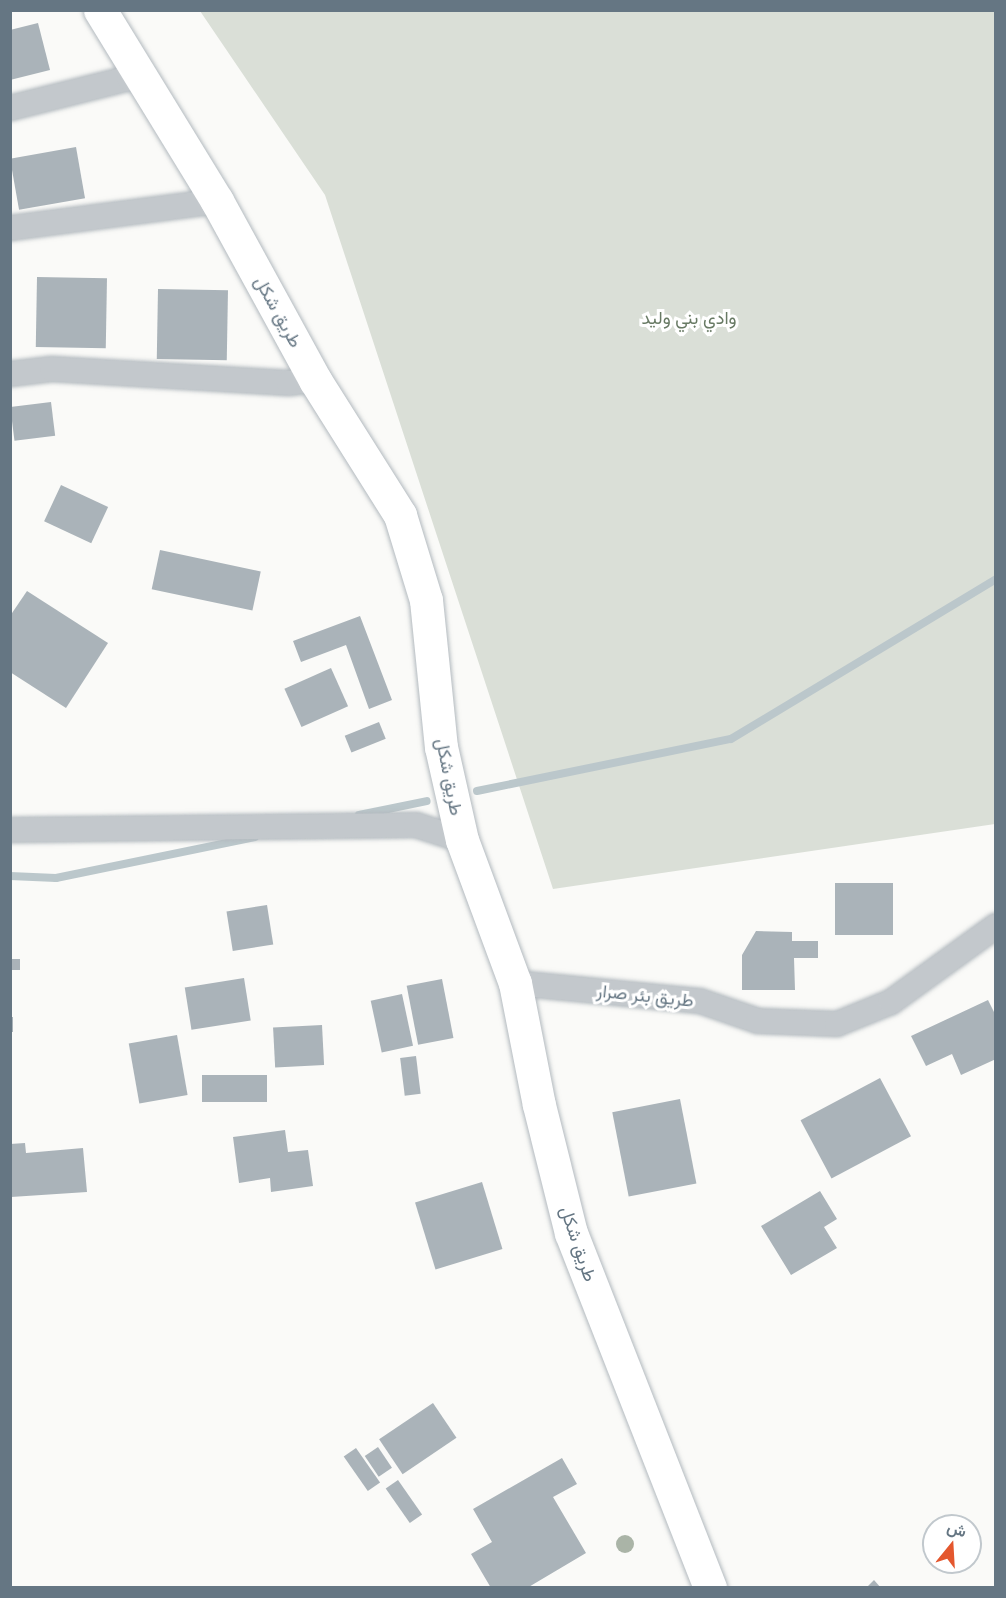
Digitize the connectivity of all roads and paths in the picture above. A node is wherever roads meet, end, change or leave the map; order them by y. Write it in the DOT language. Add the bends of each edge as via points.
graph roads {
  1 [pos="100,10"];
  2 [pos="143,80"];
  3 [pos="10,108"];
  4 [pos="217,201"];
  5 [pos="10,228"];
  6 [pos="10,367"];
  7 [pos="11,374"];
  8 [pos="315,380"];
  9 [pos="10,830"];
  10 [pos="462,840"];
  11 [pos="996,926"];
  12 [pos="515,983"];
  13 [pos="710,1587"];
  1 -- 2 [label="main road, طريق شكل"];
  2 -- 3 [label="street" via="129,78"];
  2 -- 4 [label="main road, طريق شكل"];
  4 -- 5 [label="street"];
  4 -- 8 [label="main road, طريق شكل"];
  6 -- 7 [label="street"];
  7 -- 8 [label="street" via="52,369 289,383"];
  8 -- 10 [label="main road, طريق شكل" via="400,515 414,555 426,600 441,747"];
  9 -- 10 [label="street" via="416,825"];
  10 -- 12 [label="main road, طريق شكل"];
  11 -- 12 [label="street, طريق بئر صرار" via="891,1002 837,1024 758,1021 700,1001"];
  12 -- 13 [label="main road, طريق شكل" via="539,1105 571,1233"];
}
